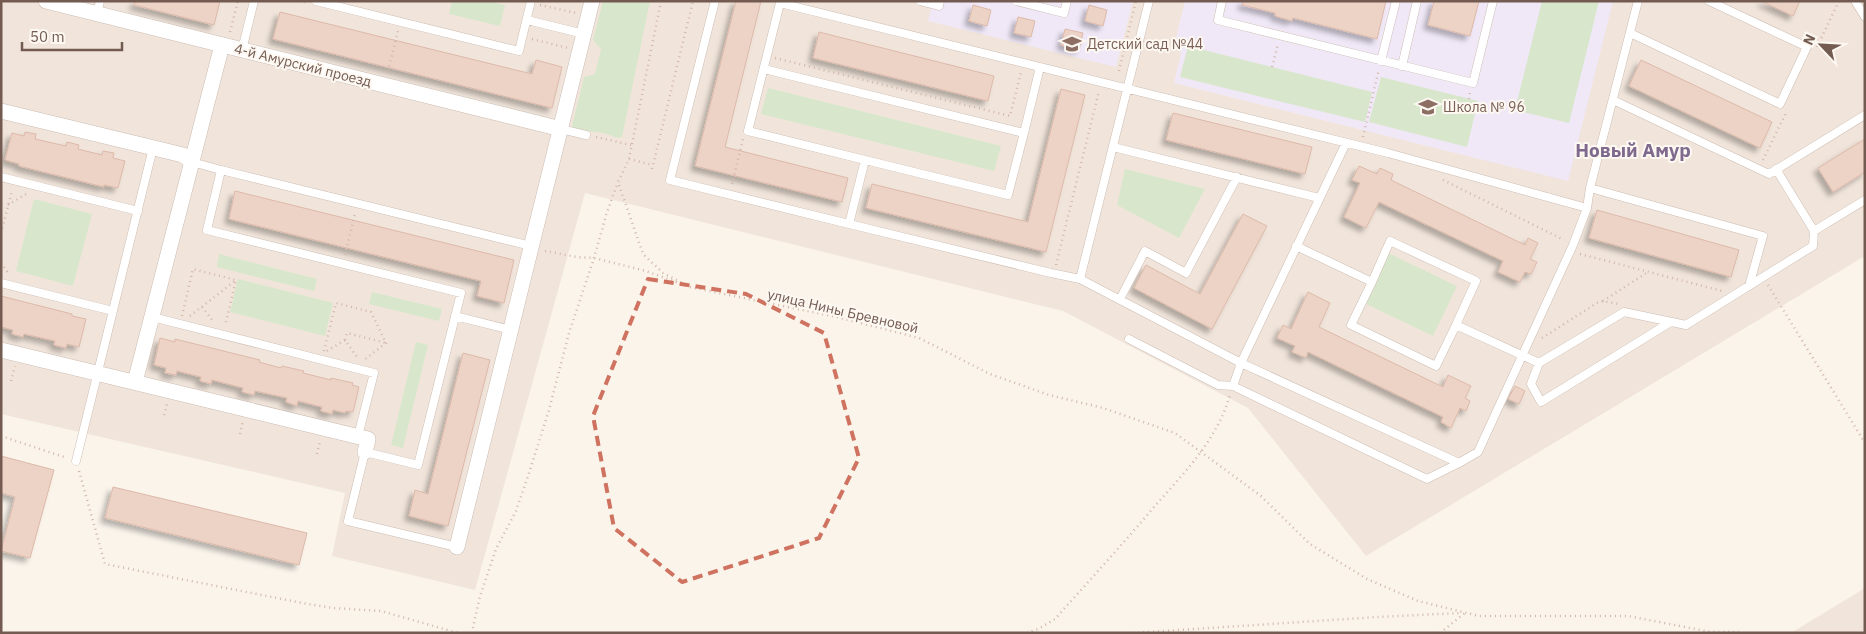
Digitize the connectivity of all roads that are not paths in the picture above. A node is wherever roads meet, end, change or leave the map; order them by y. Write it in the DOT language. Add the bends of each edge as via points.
graph roads {
  1 [pos="46,1"];
  2 [pos="254,1"];
  3 [pos="531,1"];
  4 [pos="592,1"];
  5 [pos="714,1"];
  6 [pos="920,1"];
  7 [pos="940,1"];
  8 [pos="1016,1"];
  9 [pos="1067,1"];
  10 [pos="1148,1"];
  11 [pos="1396,1"];
  12 [pos="1417,1"];
  13 [pos="1493,1"];
  14 [pos="1638,1"];
  15 [pos="1710,1"];
  16 [pos="1855,1"];
  17 [pos="312,2"];
  18 [pos="780,2"];
  19 [pos="1220,2"];
  20 [pos="99,8"];
  21 [pos="1865,17"];
  22 [pos="527,20"];
  23 [pos="1630,33"];
  24 [pos="584,34"];
  25 [pos="222,45"];
  26 [pos="243,46"];
  27 [pos="1381,61"];
  28 [pos="1402,66"];
  29 [pos="1040,67"];
  30 [pos="764,69"];
  31 [pos="1127,89"];
  32 [pos="1613,100"];
  33 [pos="1,111"];
  34 [pos="1865,115"];
  35 [pos="561,129"];
  36 [pos="1024,133"];
  37 [pos="586,135"];
  38 [pos="1346,143"];
  39 [pos="1113,147"];
  40 [pos="153,148"];
  41 [pos="864,160"];
  42 [pos="192,162"];
  43 [pos="1776,169"];
  44 [pos="221,170"];
  45 [pos="1,177"];
  46 [pos="1237,177"];
  47 [pos="1590,188"];
  48 [pos="1320,198"];
  49 [pos="1865,200"];
  50 [pos="1587,208"];
  51 [pos="138,211"];
  52 [pos="849,224"];
  53 [pos="1814,231"];
  54 [pos="531,246"];
  55 [pos="1296,246"];
  56 [pos="1080,278"];
  57 [pos="1372,282"];
  58 [pos="1,283"];
  59 [pos="1749,286"];
  60 [pos="1120,299"];
  61 [pos="113,311"];
  62 [pos="455,316"];
  63 [pos="152,317"];
  64 [pos="1669,323"];
  65 [pos="1456,324"];
  66 [pos="511,330"];
  67 [pos="1129,339"];
  68 [pos="1,350"];
  69 [pos="1522,356"];
  70 [pos="1241,363"];
  71 [pos="1539,363"];
  72 [pos="98,373"];
  73 [pos="135,382"];
  74 [pos="1233,386"];
  75 [pos="358,436"];
  76 [pos="365,452"];
  77 [pos="76,461"];
  78 [pos="1459,463"];
  79 [pos="457,548"];
  1 -- 20 [label="street, 4-й Амурский проезд"];
  2 -- 26 [label="lane"];
  3 -- 22 [label="lane"];
  4 -- 24 [label="street"];
  5 -- 52 [label="lane" via="670,180"];
  6 -- 7 [label="lane" via="939,6"];
  8 -- 9 [label="lane" via="1064,13"];
  10 -- 31 [label="lane"];
  11 -- 27 [label="lane"];
  12 -- 28 [label="lane"];
  13 -- 28 [label="lane" via="1473,83"];
  14 -- 23 [label="lane"];
  15 -- 23 [label="lane" via="1807,47 1780,104"];
  16 -- 21 [label="lane"];
  17 -- 22 [label="lane" via="519,51"];
  18 -- 29 [label="lane"];
  18 -- 30 [label="lane"];
  19 -- 27 [label="lane" via="1218,20"];
  20 -- 25 [label="street, 4-й Амурский проезд"];
  22 -- 24 [label="lane"];
  23 -- 32 [label="lane"];
  24 -- 35 [label="street"];
  25 -- 26 [label="street, 4-й Амурский проезд"];
  25 -- 42 [label="street"];
  26 -- 35 [label="street, 4-й Амурский проезд"];
  27 -- 28 [label="lane"];
  29 -- 31 [label="lane"];
  29 -- 36 [label="lane"];
  30 -- 36 [label="lane"];
  30 -- 41 [label="lane" via="748,131"];
  31 -- 38 [label="lane"];
  31 -- 39 [label="lane"];
  32 -- 43 [label="lane" via="1769,174"];
  32 -- 47 [label="lane"];
  33 -- 40 [label="street"];
  34 -- 43 [label="lane"];
  35 -- 37 [label="lane"];
  35 -- 54 [label="street"];
  36 -- 41 [label="lane" via="1008,195"];
  38 -- 48 [label="lane"];
  38 -- 50 [label="lane"];
  39 -- 46 [label="lane"];
  39 -- 56 [label="lane"];
  40 -- 42 [label="street" via="183,155"];
  40 -- 51 [label="lane"];
  41 -- 52 [label="lane"];
  42 -- 44 [label="lane"];
  42 -- 63 [label="street"];
  43 -- 53 [label="lane"];
  44 -- 54 [label="lane"];
  44 -- 62 [label="lane" via="206,230 461,293"];
  45 -- 51 [label="lane"];
  46 -- 48 [label="lane"];
  46 -- 60 [label="lane" via="1186,273 1144,251"];
  47 -- 50 [label="lane"];
  47 -- 59 [label="lane" via="1763,236"];
  48 -- 55 [label="lane"];
  49 -- 53 [label="lane"];
  50 -- 69 [label="lane"];
  51 -- 61 [label="lane"];
  52 -- 56 [label="lane"];
  53 -- 59 [label="lane" via="1814,246"];
  54 -- 66 [label="street"];
  55 -- 57 [label="lane"];
  55 -- 70 [label="lane"];
  56 -- 60 [label="lane"];
  57 -- 65 [label="lane" via="1390,241 1476,281"];
  57 -- 65 [label="lane" via="1351,325 1436,366"];
  58 -- 61 [label="lane"];
  59 -- 64 [label="lane" via="1686,325"];
  60 -- 70 [label="lane"];
  61 -- 72 [label="lane"];
  62 -- 66 [label="lane"];
  62 -- 76 [label="lane" via="418,466"];
  63 -- 73 [label="street"];
  63 -- 75 [label="lane" via="374,373"];
  64 -- 71 [label="lane" via="1624,312"];
  64 -- 71 [label="lane" via="1541,402 1531,384"];
  65 -- 69 [label="lane"];
  66 -- 79 [label="street"];
  67 -- 74 [label="lane" via="1218,385"];
  68 -- 72 [label="street"];
  69 -- 71 [label="lane"];
  69 -- 78 [label="lane" via="1478,452"];
  70 -- 74 [label="lane"];
  70 -- 78 [label="lane"];
  72 -- 73 [label="street"];
  72 -- 77 [label="lane"];
  73 -- 75 [label="street"];
  74 -- 78 [label="lane" via="1428,479"];
  75 -- 76 [label="street" via="368,439"];
  76 -- 79 [label="lane" via="348,521"];
}
